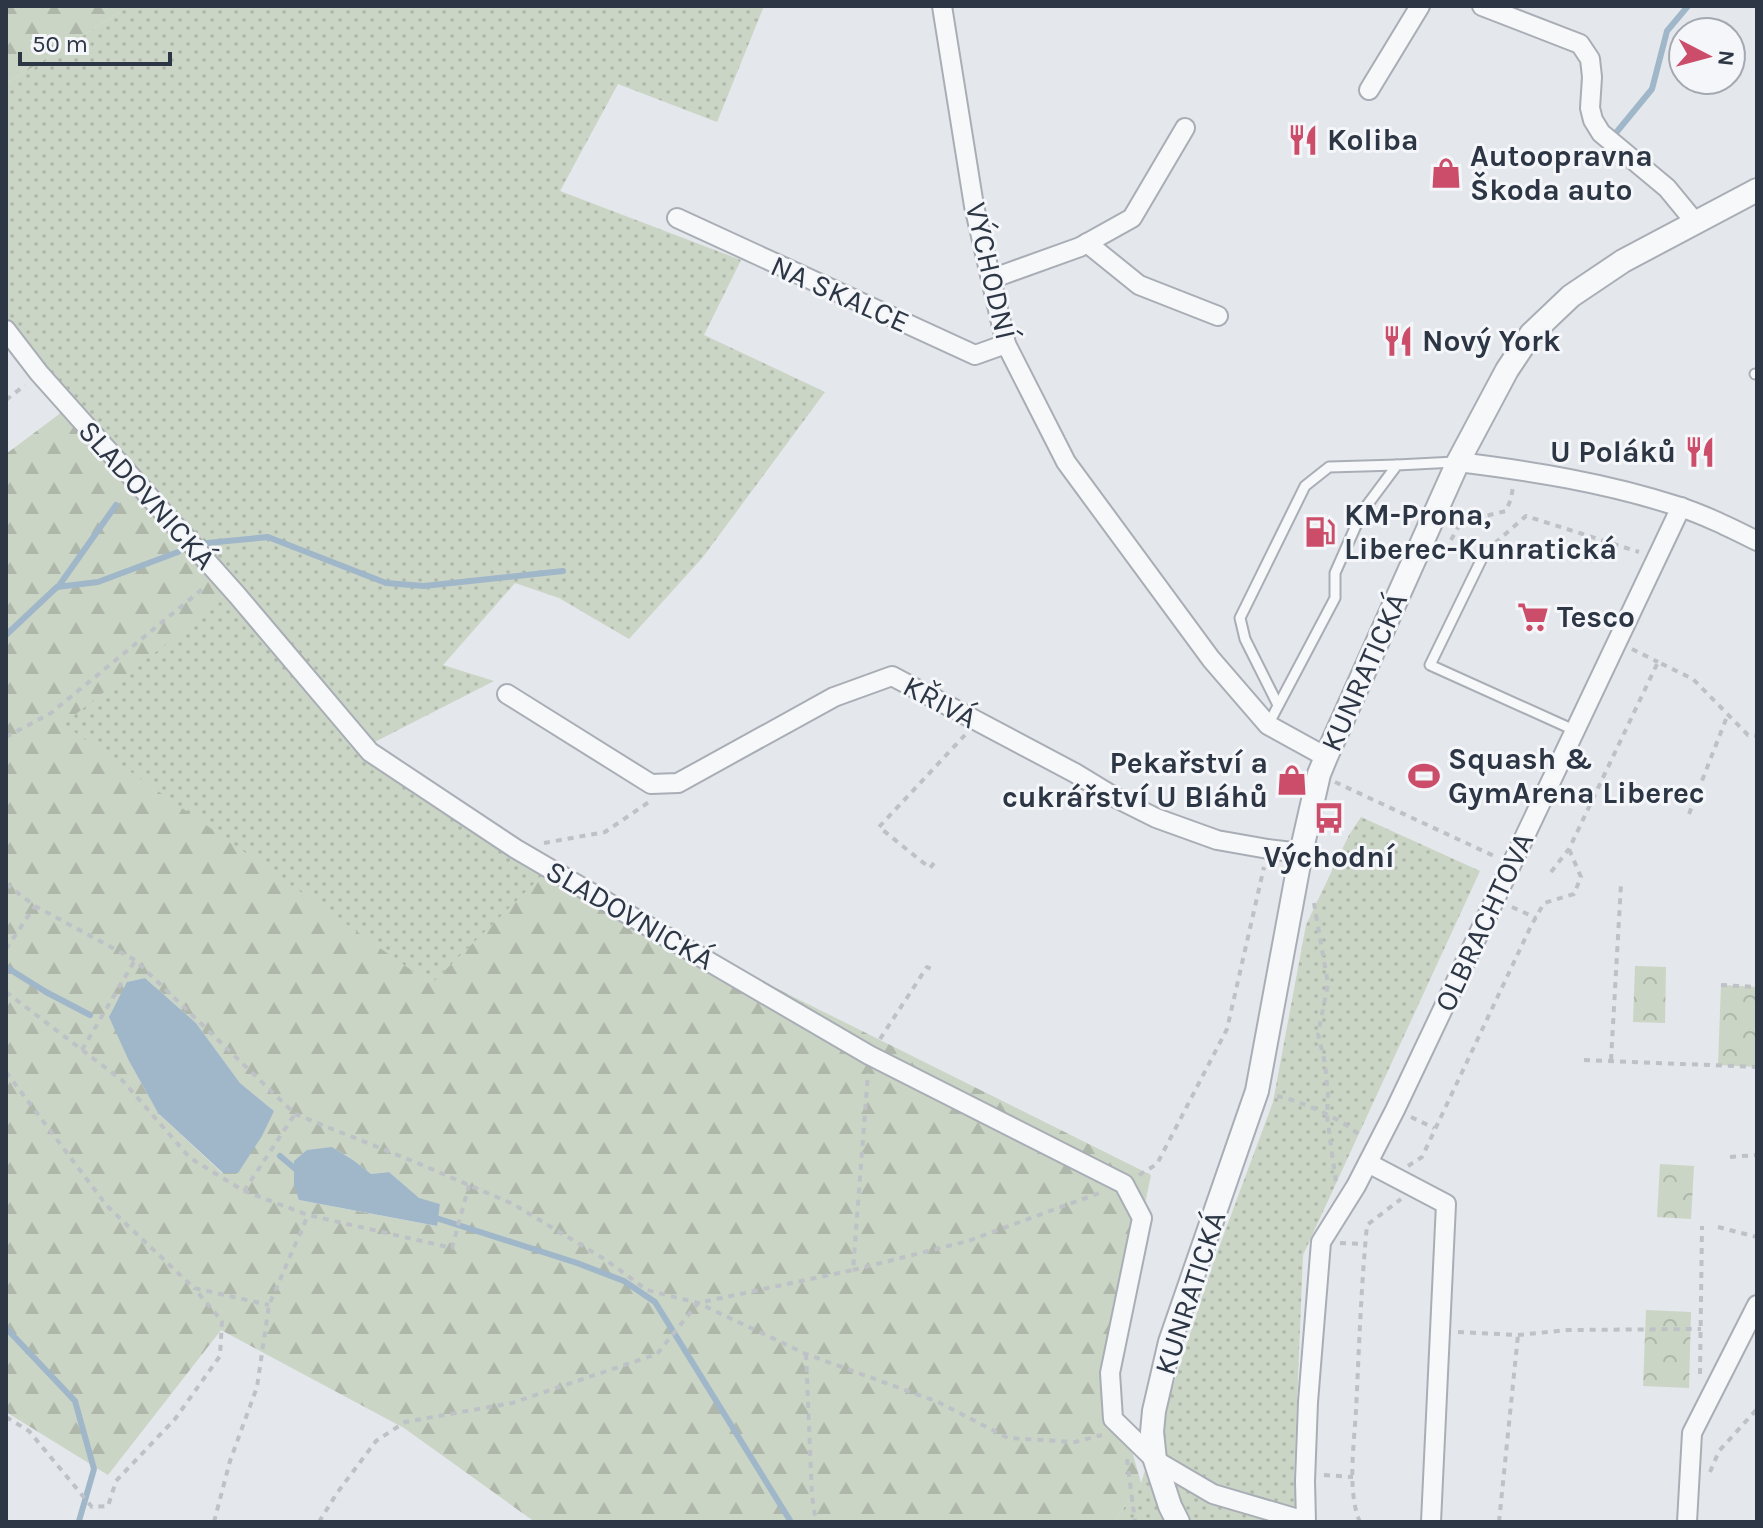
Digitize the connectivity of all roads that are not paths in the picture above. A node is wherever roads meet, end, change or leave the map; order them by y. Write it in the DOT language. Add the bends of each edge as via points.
graph roads {
  1 [pos="942,6"];
  2 [pos="1420,6"];
  3 [pos="1482,6"];
  4 [pos="1369,90"];
  5 [pos="1185,128"];
  6 [pos="1752,199"];
  7 [pos="677,218"];
  8 [pos="1695,222"];
  9 [pos="1087,243"];
  10 [pos="991,279"];
  11 [pos="1218,316"];
  12 [pos="6,330"];
  13 [pos="1006,344"];
  14 [pos="1458,462"];
  15 [pos="1397,465"];
  16 [pos="1681,507"];
  17 [pos="1757,541"];
  18 [pos="1485,552"];
  19 [pos="507,694"];
  20 [pos="1278,705"];
  21 [pos="1268,725"];
  22 [pos="1574,730"];
  23 [pos="1322,765"];
  24 [pos="1301,853"];
  25 [pos="1372,1156"];
  26 [pos="1757,1305"];
  27 [pos="1155,1460"];
  28 [pos="1178,1522"];
  29 [pos="1306,1522"];
  30 [pos="1431,1522"];
  31 [pos="1687,1522"];
  1 -- 10 [label="street, VÝCHODNÍ"];
  2 -- 4 [label="street"];
  3 -- 8 [label="street" via="1580,44 1590,59 1590,108 1601,133 1667,188"];
  5 -- 9 [label="street" via="1132,218"];
  6 -- 8 [label="street, KUNRATICKÁ"];
  7 -- 13 [label="street, NA SKALCE" via="975,355"];
  8 -- 14 [label="street, KUNRATICKÁ" via="1571,296 1531,334"];
  9 -- 10 [label="street"];
  9 -- 11 [label="street" via="1139,285"];
  10 -- 13 [label="street, VÝCHODNÍ"];
  12 -- 27 [label="street, SLADOVNICKÁ" via="370,752 516,849 869,1055 1124,1184 1142,1218 1110,1373 1113,1419"];
  13 -- 21 [label="street, VÝCHODNÍ" via="1066,462 1211,659"];
  14 -- 15 [label="lane"];
  14 -- 16 [label="street" via="1606,487"];
  14 -- 23 [label="street, KUNRATICKÁ"];
  15 -- 20 [label="lane" via="1362,512 1335,573 1335,598"];
  15 -- 20 [label="lane" via="1329,467 1305,486 1292,512 1240,618"];
  16 -- 17 [label="street"];
  16 -- 22 [label="street, OLBRACHTOVA"];
  18 -- 22 [label="lane" via="1430,665"];
  19 -- 24 [label="street, KŘIVÁ" via="651,784 678,783 834,697 892,676 1156,818 1217,840"];
  20 -- 21 [label="lane"];
  21 -- 23 [label="street, VÝCHODNÍ"];
  22 -- 25 [label="street, OLBRACHTOVA"];
  23 -- 24 [label="street, KUNRATICKÁ"];
  24 -- 27 [label="street, KUNRATICKÁ" via="1257,1091 1170,1342 1154,1411"];
  25 -- 29 [label="street, OLBRACHTOVA" via="1321,1242 1308,1402"];
  25 -- 30 [label="street" via="1393,1176 1446,1204"];
  26 -- 31 [label="street" via="1692,1433"];
  27 -- 28 [label="street, KUNRATICKÁ"];
  27 -- 29 [label="street, OLBRACHTOVA" via="1213,1494"];
}
